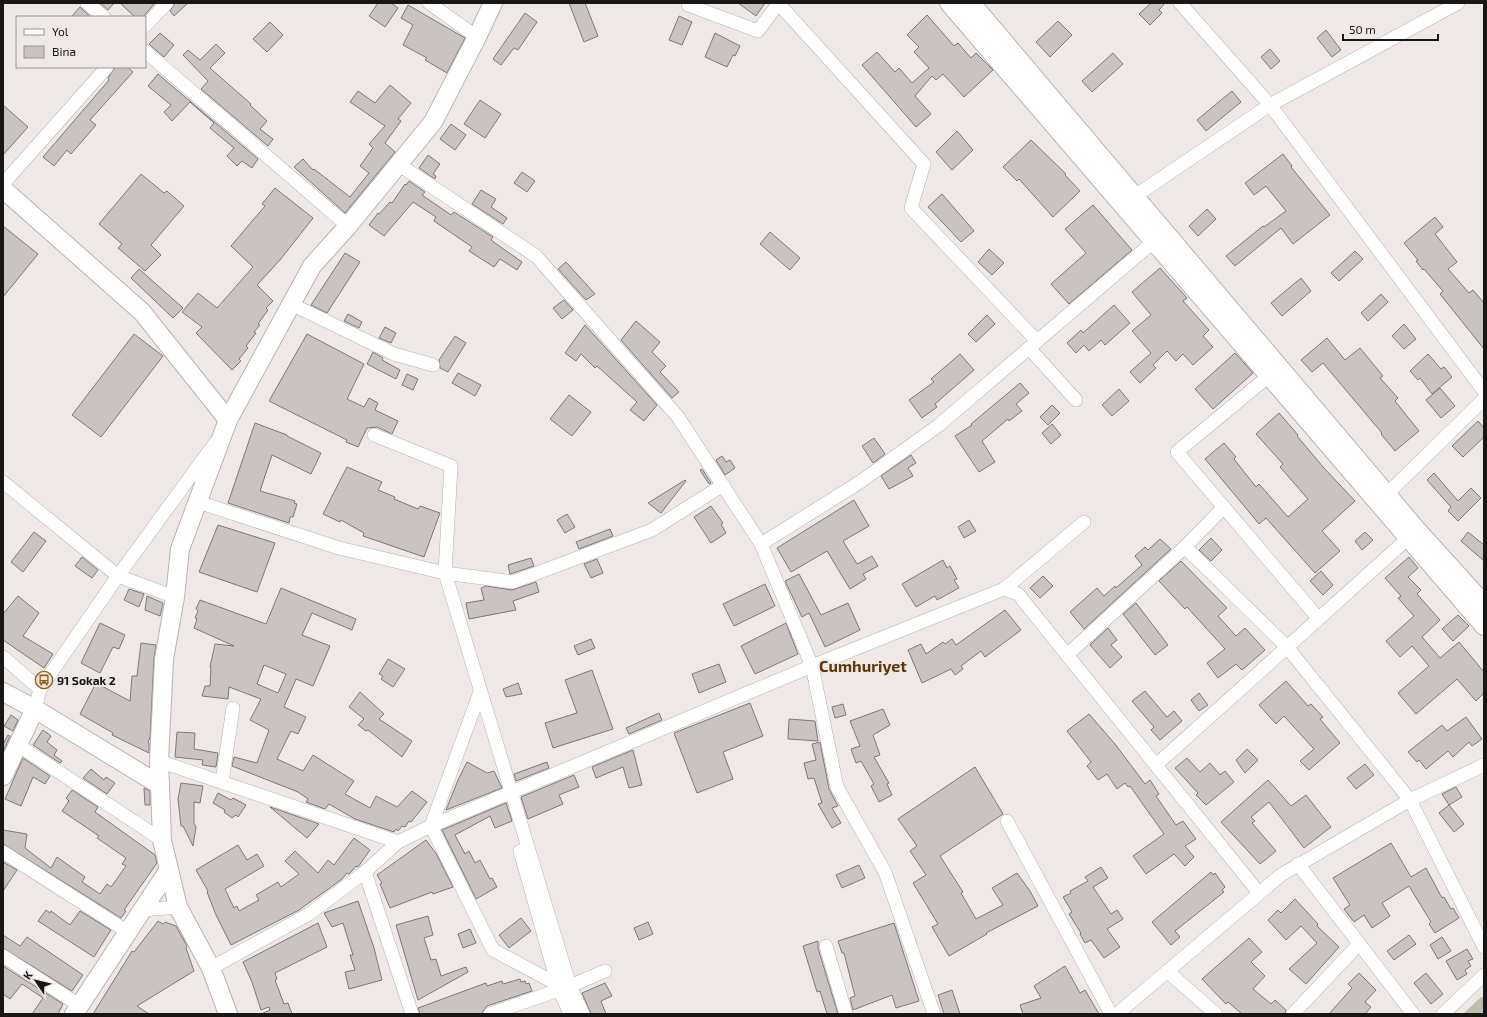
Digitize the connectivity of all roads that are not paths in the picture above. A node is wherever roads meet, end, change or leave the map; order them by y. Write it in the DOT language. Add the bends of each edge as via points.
graph roads {
  1 [pos="87,3"];
  2 [pos="168,3"];
  3 [pos="429,3"];
  4 [pos="492,3"];
  5 [pos="778,3"];
  6 [pos="949,3"];
  7 [pos="971,3"];
  8 [pos="1180,3"];
  9 [pos="1458,3"];
  10 [pos="688,5"];
  11 [pos="103,16"];
  12 [pos="146,25"];
  13 [pos="477,37"];
  14 [pos="146,52"];
  15 [pos="106,68"];
  16 [pos="1270,106"];
  17 [pos="398,164"];
  18 [pos="3,184"];
  19 [pos="3,189"];
  20 [pos="1134,196"];
  21 [pos="348,226"];
  22 [pos="1159,237"];
  23 [pos="291,304"];
  24 [pos="1033,344"];
  25 [pos="433,364"];
  26 [pos="1274,372"];
  27 [pos="1484,391"];
  28 [pos="1484,399"];
  29 [pos="1076,400"];
  30 [pos="226,425"];
  31 [pos="374,435"];
  32 [pos="3,482"];
  33 [pos="723,485"];
  34 [pos="1387,494"];
  35 [pos="198,502"];
  36 [pos="1224,507"];
  37 [pos="1084,522"];
  38 [pos="1412,534"];
  39 [pos="760,544"];
  40 [pos="1185,547"];
  41 [pos="444,573"];
  42 [pos="118,576"];
  43 [pos="1004,589"];
  44 [pos="175,597"];
  45 [pos="1484,604"];
  46 [pos="1318,618"];
  47 [pos="1484,626"];
  48 [pos="1287,647"];
  49 [pos="1067,656"];
  50 [pos="3,657"];
  51 [pos="812,666"];
  52 [pos="40,689"];
  53 [pos="3,692"];
  54 [pos="480,692"];
  55 [pos="233,708"];
  56 [pos="35,709"];
  57 [pos="18,745"];
  58 [pos="159,761"];
  59 [pos="1156,765"];
  60 [pos="1484,765"];
  61 [pos="3,776"];
  62 [pos="222,782"];
  63 [pos="160,785"];
  64 [pos="510,791"];
  65 [pos="1410,800"];
  66 [pos="1007,821"];
  67 [pos="431,826"];
  68 [pos="162,840"];
  69 [pos="398,842"];
  70 [pos="3,852"];
  71 [pos="1298,864"];
  72 [pos="168,871"];
  73 [pos="365,872"];
  74 [pos="1259,893"];
  75 [pos="178,907"];
  76 [pos="143,910"];
  77 [pos="128,932"];
  78 [pos="1359,944"];
  79 [pos="826,946"];
  80 [pos="1484,947"];
  81 [pos="3,956"];
  82 [pos="211,968"];
  83 [pos="605,971"];
  84 [pos="1167,971"];
  85 [pos="1484,974"];
  86 [pos="562,987"];
  87 [pos="77,1010"];
  88 [pos="228,1014"];
  89 [pos="412,1014"];
  90 [pos="490,1014"];
  91 [pos="570,1014"];
  92 [pos="583,1014"];
  93 [pos="846,1014"];
  94 [pos="934,1014"];
  95 [pos="1111,1014"];
  96 [pos="1117,1014"];
  97 [pos="1216,1014"];
  98 [pos="1293,1014"];
  99 [pos="1413,1014"];
  100 [pos="1443,1014"];
  1 -- 11 [label="street"];
  2 -- 12 [label="street"];
  3 -- 13 [label="street"];
  4 -- 13 [label="street"];
  5 -- 10 [label="street" via="758,31"];
  5 -- 24 [label="street" via="924,164 911,208"];
  6 -- 22 [label="street"];
  7 -- 20 [label="street"];
  8 -- 16 [label="street"];
  9 -- 16 [label="street"];
  13 -- 17 [label="street" via="433,122"];
  14 -- 21 [label="street"];
  15 -- 18 [label="street"];
  16 -- 20 [label="street"];
  16 -- 27 [label="street"];
  17 -- 21 [label="street"];
  17 -- 33 [label="street" via="536,256 678,417"];
  19 -- 30 [label="street" via="142,312"];
  20 -- 22 [label="street"];
  21 -- 23 [label="street" via="312,266"];
  22 -- 24 [label="street"];
  22 -- 26 [label="street"];
  23 -- 25 [label="street" via="394,354"];
  23 -- 30 [label="street"];
  24 -- 29 [label="street"];
  24 -- 39 [label="street" via="939,425 860,482"];
  26 -- 34 [label="street"];
  26 -- 36 [label="street" via="1177,452"];
  26 -- 38 [label="street"];
  28 -- 34 [label="street"];
  30 -- 35 [label="street"];
  30 -- 42 [label="street"];
  31 -- 41 [label="street" via="451,466"];
  32 -- 42 [label="street"];
  33 -- 39 [label="street"];
  33 -- 41 [label="street" via="652,530 513,582"];
  34 -- 38 [label="street"];
  35 -- 41 [label="street" via="339,548"];
  35 -- 44 [label="street" via="180,549"];
  36 -- 40 [label="street"];
  36 -- 46 [label="street"];
  37 -- 43 [label="street"];
  38 -- 45 [label="street"];
  38 -- 46 [label="street"];
  38 -- 47 [label="street"];
  39 -- 51 [label="street"];
  40 -- 48 [label="street"];
  40 -- 49 [label="street"];
  41 -- 54 [label="street"];
  42 -- 44 [label="street"];
  42 -- 52 [label="street"];
  43 -- 49 [label="street" via="1018,594"];
  43 -- 51 [label="street"];
  44 -- 58 [label="street" via="164,660"];
  46 -- 48 [label="street"];
  48 -- 59 [label="street"];
  48 -- 65 [label="street"];
  49 -- 59 [label="street"];
  50 -- 52 [label="street"];
  51 -- 64 [label="street"];
  51 -- 94 [label="street" via="837,787 885,872"];
  52 -- 56 [label="street"];
  53 -- 56 [label="street"];
  54 -- 64 [label="street"];
  54 -- 67 [label="street"];
  55 -- 62 [label="street"];
  56 -- 57 [label="street"];
  56 -- 63 [label="street"];
  57 -- 61 [label="street"];
  57 -- 68 [label="street"];
  58 -- 62 [label="street"];
  58 -- 63 [label="street"];
  59 -- 74 [label="street"];
  60 -- 65 [label="street"];
  62 -- 69 [label="street"];
  63 -- 68 [label="street"];
  64 -- 67 [label="street"];
  64 -- 86 [label="street" via="508,806 512,823"];
  65 -- 71 [label="street"];
  65 -- 80 [label="street"];
  66 -- 95 [label="street"];
  67 -- 69 [label="street"];
  67 -- 86 [label="street" via="493,950"];
  68 -- 72 [label="street"];
  69 -- 73 [label="street"];
  70 -- 77 [label="street"];
  71 -- 74 [label="street" via="1281,874"];
  71 -- 78 [label="street"];
  72 -- 75 [label="street"];
  72 -- 76 [label="street"];
  73 -- 82 [label="street" via="309,914"];
  73 -- 89 [label="street"];
  74 -- 84 [label="street"];
  75 -- 76 [label="street"];
  75 -- 82 [label="street"];
  76 -- 77 [label="street"];
  77 -- 87 [label="street"];
  78 -- 98 [label="street"];
  78 -- 99 [label="street"];
  79 -- 93 [label="street"];
  81 -- 87 [label="street"];
  82 -- 88 [label="street"];
  83 -- 86 [label="street"];
  84 -- 96 [label="street"];
  84 -- 97 [label="street"];
  85 -- 100 [label="street"];
  86 -- 90 [label="street"];
  86 -- 91 [label="street"];
  86 -- 92 [label="street"];
}
